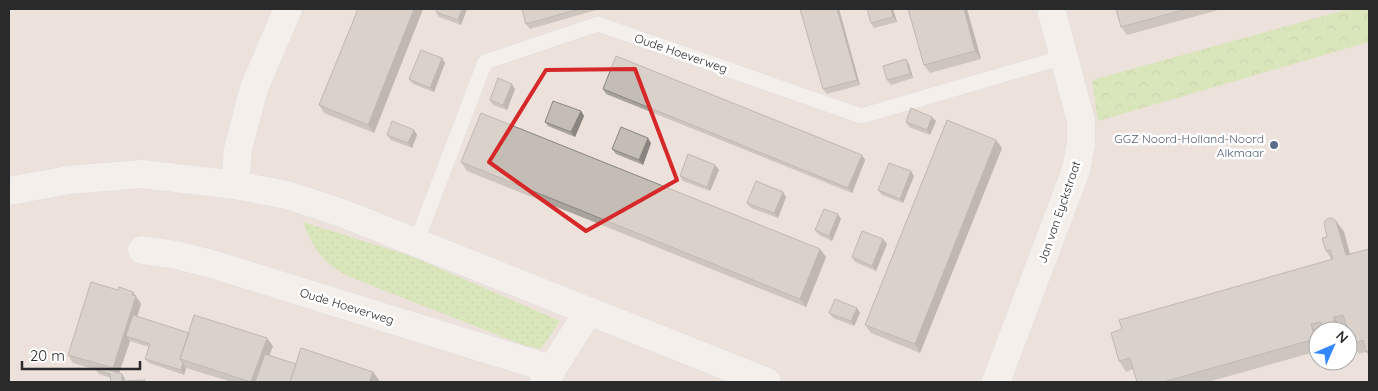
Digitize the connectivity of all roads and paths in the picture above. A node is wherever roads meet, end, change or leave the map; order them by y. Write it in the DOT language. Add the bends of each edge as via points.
graph roads {
  1 [pos="288,9"];
  2 [pos="1051,9"];
  3 [pos="1064,57"];
  4 [pos="234,185"];
  5 [pos="9,191"];
  6 [pos="416,243"];
  7 [pos="142,250"];
  8 [pos="588,312"];
  9 [pos="547,376"];
  10 [pos="767,382"];
  11 [pos="996,382"];
  1 -- 4 [label="street" via="254,88 238,149"];
  2 -- 3 [label="street, Jan van Eyckstraat"];
  3 -- 6 [label="lane, Oude Hoeverweg" via="861,116 598,24 485,62"];
  3 -- 11 [label="street, Jan van Eyckstraat" via="1081,121 1076,170"];
  4 -- 5 [label="street" via="142,174 69,180"];
  4 -- 6 [label="street" via="286,195 342,213"];
  6 -- 8 [label="street"];
  7 -- 9 [label="street, Oude Hoeverweg" via="177,255 215,266"];
  8 -- 9 [label="street"];
  8 -- 10 [label="street"];
}
